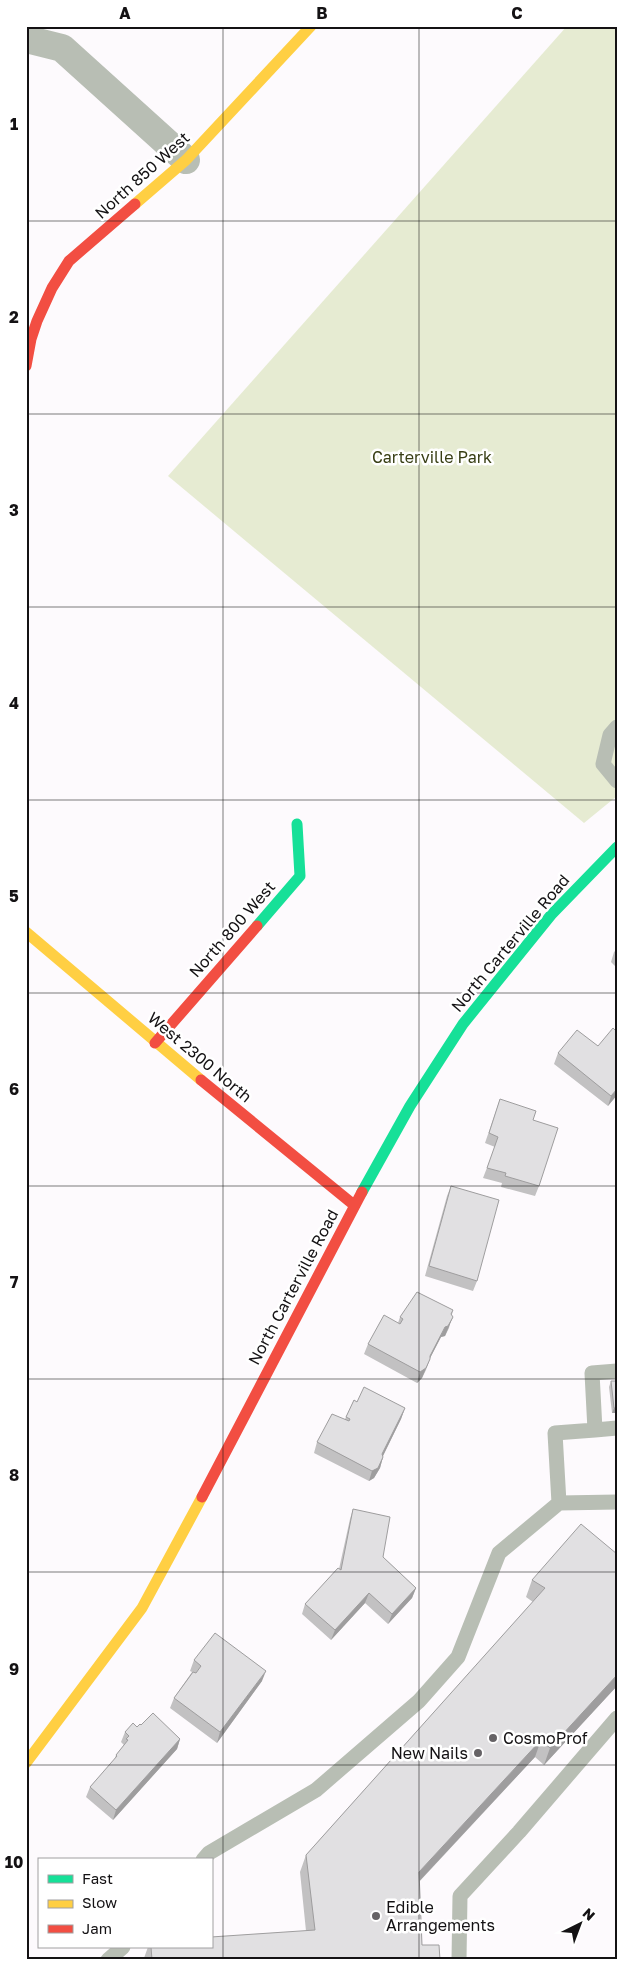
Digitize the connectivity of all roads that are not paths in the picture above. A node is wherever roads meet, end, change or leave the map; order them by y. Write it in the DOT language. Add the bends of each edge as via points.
graph roads {
  1 [pos="311,26"];
  2 [pos="26,39"];
  3 [pos="186,160"];
  4 [pos="26,366"];
  5 [pos="617,727"];
  6 [pos="617,781"];
  7 [pos="297,824"];
  8 [pos="617,847"];
  9 [pos="26,932"];
  10 [pos="156,1043"];
  11 [pos="354,1205"];
  12 [pos="617,1371"];
  13 [pos="617,1428"];
  14 [pos="595,1430"];
  15 [pos="617,1502"];
  16 [pos="559,1503"];
  17 [pos="617,1718"];
  18 [pos="26,1763"];
  19 [pos="205,1858"];
  20 [pos="122,1948"];
  21 [pos="108,1960"];
  22 [pos="459,1960"];
  1 -- 3 [label="street, North 850 West"];
  2 -- 3 [label="street" via="62,48"];
  3 -- 4 [label="street, North 850 West" via="69,261 37,321"];
  5 -- 6 [label="lane" via="610,735 603,764"];
  7 -- 10 [label="street, North 800 West" via="300,876"];
  8 -- 11 [label="street, North Carterville Road" via="551,915 464,1024 410,1106"];
  9 -- 10 [label="street, West 2300 North"];
  10 -- 11 [label="street, West 2300 North"];
  11 -- 18 [label="street, North Carterville Road" via="142,1608"];
  12 -- 14 [label="lane" via="592,1373"];
  13 -- 14 [label="lane"];
  14 -- 16 [label="lane" via="555,1433"];
  15 -- 16 [label="lane"];
  16 -- 19 [label="lane" via="499,1553 458,1657 419,1701 316,1790"];
  17 -- 22 [label="lane" via="460,1896"];
  20 -- 21 [label="lane"];
}
